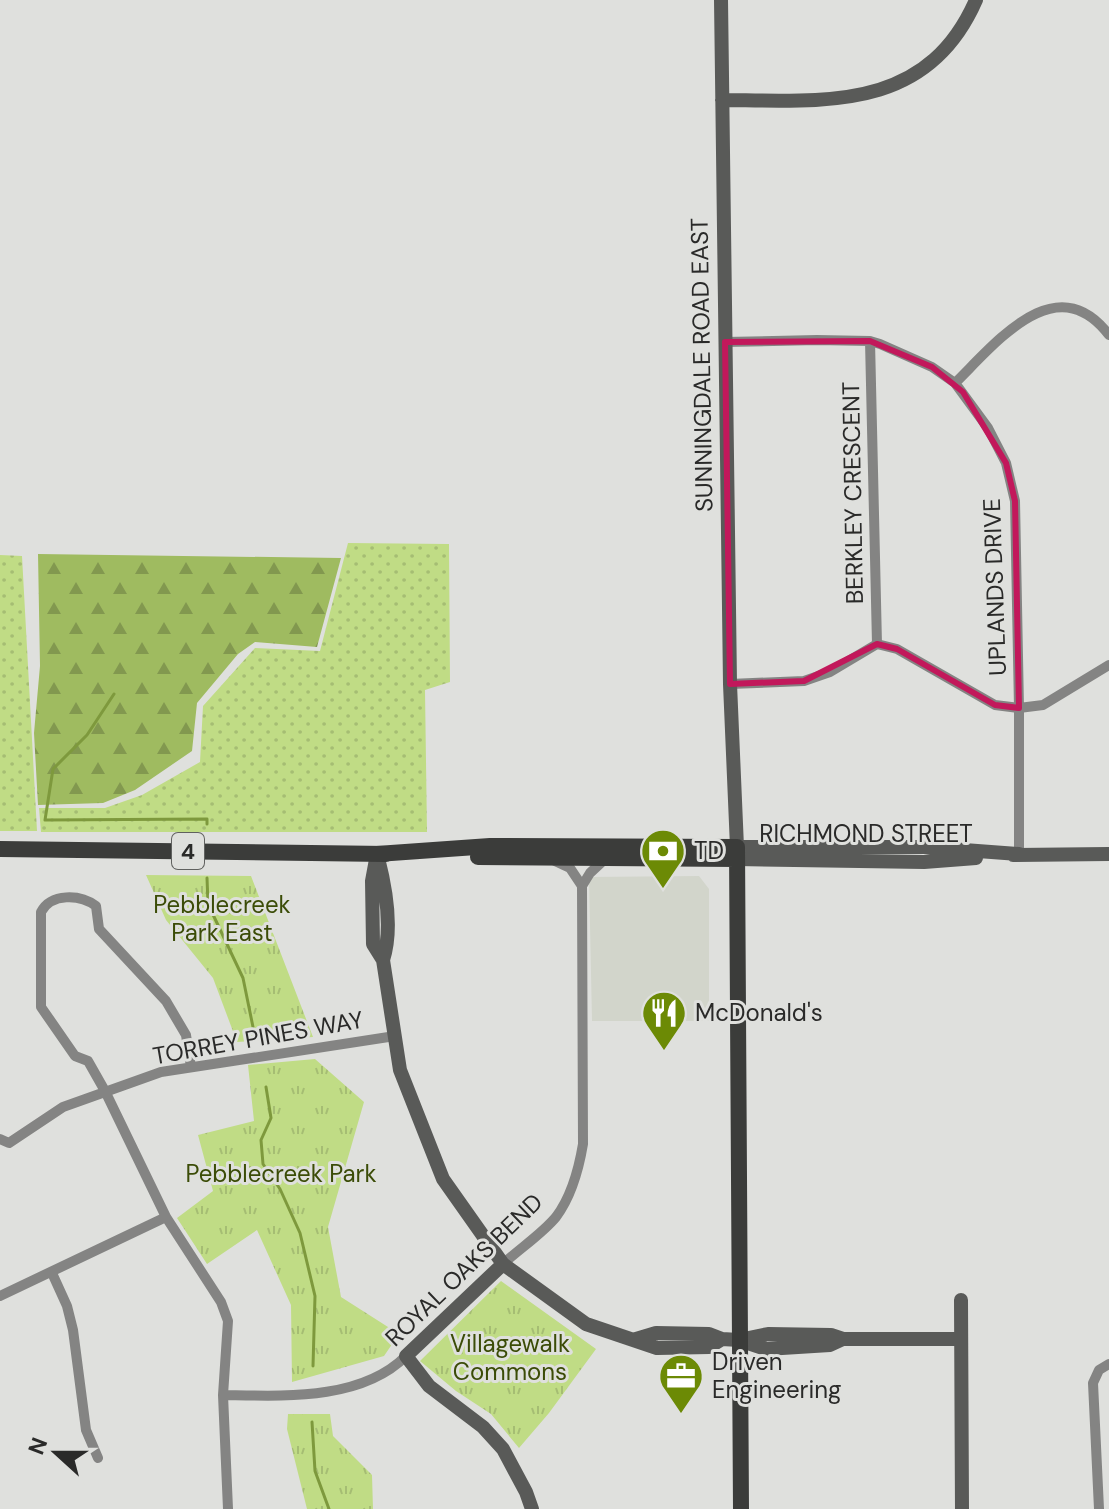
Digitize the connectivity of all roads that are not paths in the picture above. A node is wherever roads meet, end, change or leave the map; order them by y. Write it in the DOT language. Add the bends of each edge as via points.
graph roads {
  1 [pos="721,0"];
  2 [pos="976,0"];
  3 [pos="722,100"];
  4 [pos="1109,335"];
  5 [pos="870,341"];
  6 [pos="725,342"];
  7 [pos="955,383"];
  8 [pos="877,644"];
  9 [pos="1109,665"];
  10 [pos="730,684"];
  11 [pos="1019,708"];
  12 [pos="0,849"];
  13 [pos="732,853"];
  14 [pos="377,854"];
  15 [pos="1019,854"];
  16 [pos="1109,854"];
  17 [pos="550,858"];
  18 [pos="605,859"];
  19 [pos="582,886"];
  20 [pos="395,1036"];
  21 [pos="191,1067"];
  22 [pos="105,1091"];
  23 [pos="0,1139"];
  24 [pos="166,1217"];
  25 [pos="503,1264"];
  26 [pos="52,1273"];
  27 [pos="0,1296"];
  28 [pos="961,1300"];
  29 [pos="961,1339"];
  30 [pos="739,1340"];
  31 [pos="406,1356"];
  32 [pos="1109,1364"];
  33 [pos="223,1395"];
  34 [pos="98,1458"];
  35 [pos="228,1509"];
  36 [pos="532,1509"];
  37 [pos="741,1509"];
  38 [pos="962,1509"];
  39 [pos="1099,1509"];
  1 -- 3 [label="street, SUNNINGDALE ROAD EAST"];
  2 -- 3 [label="street" via="932,64 895,86 817,100"];
  3 -- 6 [label="street, SUNNINGDALE ROAD EAST"];
  4 -- 7 [label="street" via="1084,311 1062,307 1034,313"];
  5 -- 6 [label="street, UPLANDS DRIVE"];
  5 -- 7 [label="street, UPLANDS DRIVE" via="932,367"];
  5 -- 8 [label="street, BERKLEY CRESCENT"];
  6 -- 10 [label="street, SUNNINGDALE ROAD EAST"];
  7 -- 11 [label="street, UPLANDS DRIVE" via="1006,463 1015,501"];
  8 -- 10 [label="street" via="804,681"];
  8 -- 11 [label="street" via="897,649 995,705"];
  9 -- 11 [label="street" via="1043,705"];
  10 -- 13 [label="street, SUNNINGDALE ROAD EAST"];
  11 -- 15 [label="street, UPLANDS DRIVE"];
  12 -- 14 [label="main road, RICHMOND STREET / 4"];
  13 -- 14 [label="main road, RICHMOND STREET" via="490,846"];
  13 -- 15 [label="street, RICHMOND STREET" via="924,862"];
  13 -- 18 [label="main road, RICHMOND STREET / 4"];
  13 -- 30 [label="main road"];
  14 -- 17 [label="main road, RICHMOND STREET / 4"];
  14 -- 20 [label="street" via="388,944 383,960"];
  15 -- 16 [label="street, RICHMOND STREET"];
  17 -- 18 [label="main road, RICHMOND STREET / 4"];
  17 -- 19 [label="street" via="570,868"];
  18 -- 19 [label="street"];
  19 -- 25 [label="street, ROYAL OAKS BEND" via="580,1163 555,1218"];
  20 -- 21 [label="street, TORREY PINES WAY"];
  20 -- 25 [label="street" via="400,1070 443,1179"];
  21 -- 22 [label="street, TORREY PINES WAY"];
  21 -- 22 [label="street" via="186,1035 173,1012 99,929 96,906 87,899 53,898 41,912 41,1007 75,1056 88,1061"];
  22 -- 23 [label="street, TORREY PINES WAY" via="63,1107 18,1139"];
  22 -- 24 [label="street"];
  24 -- 26 [label="street"];
  24 -- 33 [label="street" via="228,1321"];
  25 -- 30 [label="street" via="586,1324 636,1339 656,1333"];
  25 -- 31 [label="street, ROYAL OAKS BEND"];
  26 -- 27 [label="street"];
  26 -- 34 [label="street" via="73,1330 86,1430"];
  28 -- 29 [label="street"];
  29 -- 30 [label="street" via="843,1339 830,1345 766,1349"];
  29 -- 38 [label="street"];
  30 -- 37 [label="main road"];
  31 -- 33 [label="street, ROYAL OAKS BEND" via="390,1372 339,1390"];
  31 -- 36 [label="street" via="429,1386 503,1449"];
  32 -- 39 [label="street" via="1093,1383"];
  33 -- 35 [label="street"];
}
